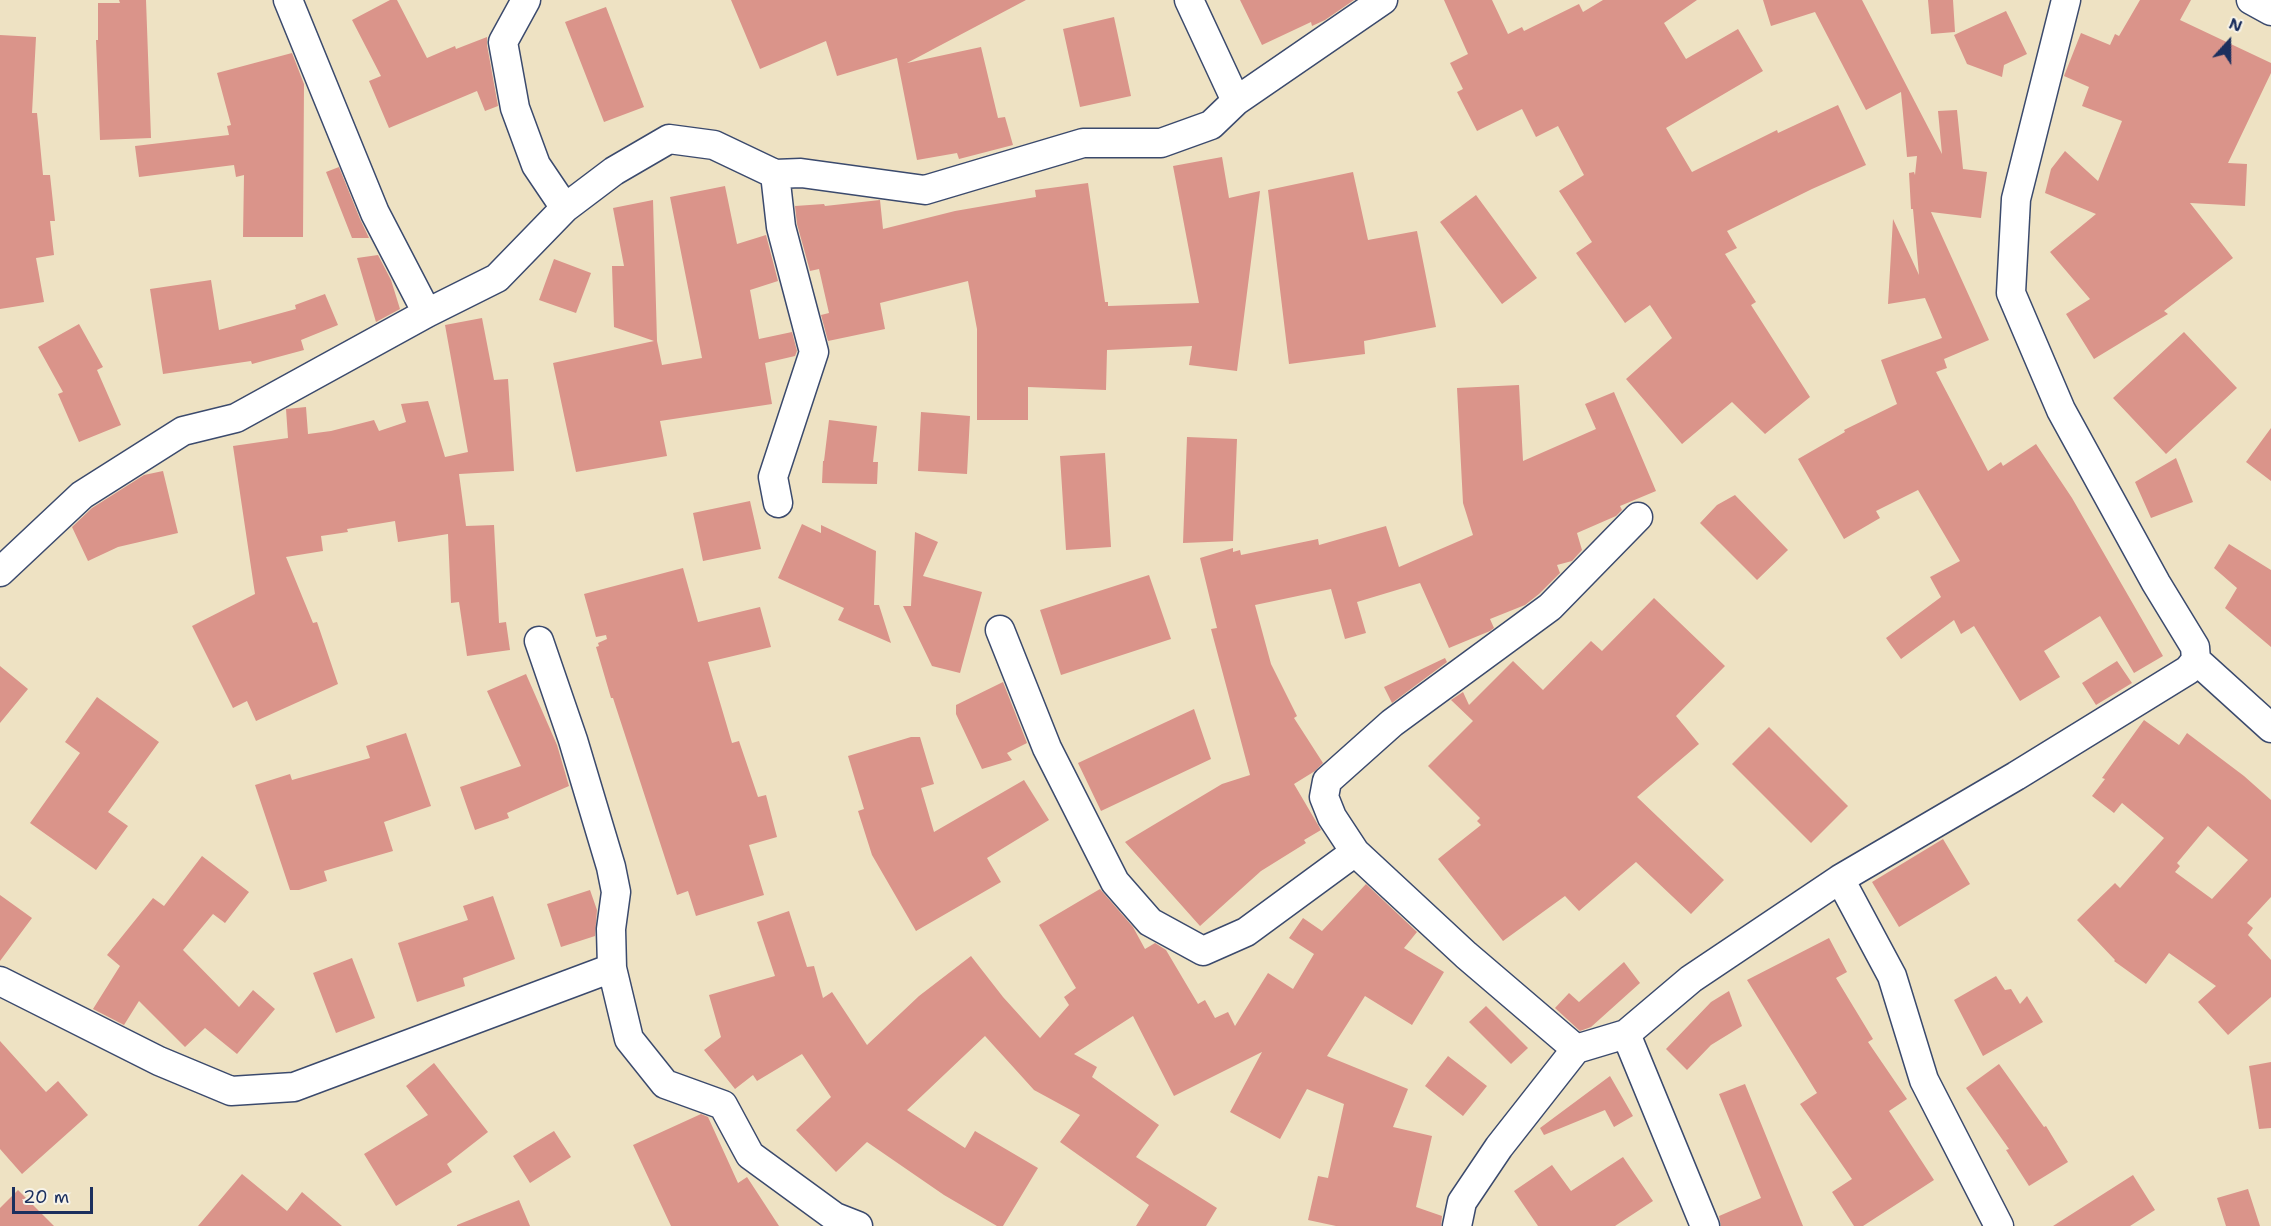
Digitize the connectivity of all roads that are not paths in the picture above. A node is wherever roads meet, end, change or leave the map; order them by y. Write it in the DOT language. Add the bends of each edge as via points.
graph roads {
  1 [pos="288,0"];
  2 [pos="526,0"];
  3 [pos="1189,0"];
  4 [pos="1383,0"];
  5 [pos="2066,0"];
  6 [pos="2251,0"];
  7 [pos="2271,11"];
  8 [pos="1236,101"];
  9 [pos="775,174"];
  10 [pos="565,208"];
  11 [pos="427,314"];
  12 [pos="778,503"];
  13 [pos="1638,517"];
  14 [pos="0,572"];
  15 [pos="1000,630"];
  16 [pos="539,640"];
  17 [pos="2196,660"];
  18 [pos="2271,728"];
  19 [pos="1355,852"];
  20 [pos="1840,879"];
  21 [pos="612,968"];
  22 [pos="0,981"];
  23 [pos="1626,1034"];
  24 [pos="1576,1049"];
  25 [pos="840,1223"];
  26 [pos="1457,1226"];
  27 [pos="1705,1226"];
  28 [pos="1998,1226"];
  1 -- 11 [label="street" via="375,213"];
  2 -- 10 [label="street" via="503,42 516,108 536,165"];
  3 -- 8 [label="street"];
  4 -- 8 [label="street"];
  5 -- 17 [label="street" via="2016,199 2011,293 2061,410 2195,647"];
  6 -- 7 [label="street"];
  8 -- 9 [label="street" via="1211,125 1161,143 1083,143 925,190 801,173"];
  9 -- 10 [label="street" via="714,145 669,139 614,171"];
  9 -- 12 [label="street" via="781,227 814,352 773,477"];
  10 -- 11 [label="street" via="497,278"];
  11 -- 14 [label="street" via="236,418 183,431 81,495"];
  13 -- 19 [label="street" via="1550,607 1392,723 1327,781 1324,797"];
  15 -- 19 [label="street" via="1047,748 1115,882 1150,922 1203,951 1246,932"];
  16 -- 21 [label="street" via="611,867 616,892 611,929"];
  17 -- 18 [label="street"];
  17 -- 20 [label="street" via="2188,670 2016,776"];
  19 -- 24 [label="street" via="1466,955"];
  20 -- 23 [label="street" via="1691,979"];
  20 -- 28 [label="street" via="1892,976 1924,1080"];
  21 -- 22 [label="street" via="294,1087 231,1091 159,1061"];
  21 -- 25 [label="street" via="629,1039 665,1084 723,1106 750,1155"];
  23 -- 24 [label="street"];
  23 -- 27 [label="street"];
  24 -- 26 [label="street" via="1499,1147 1462,1202"];
}
